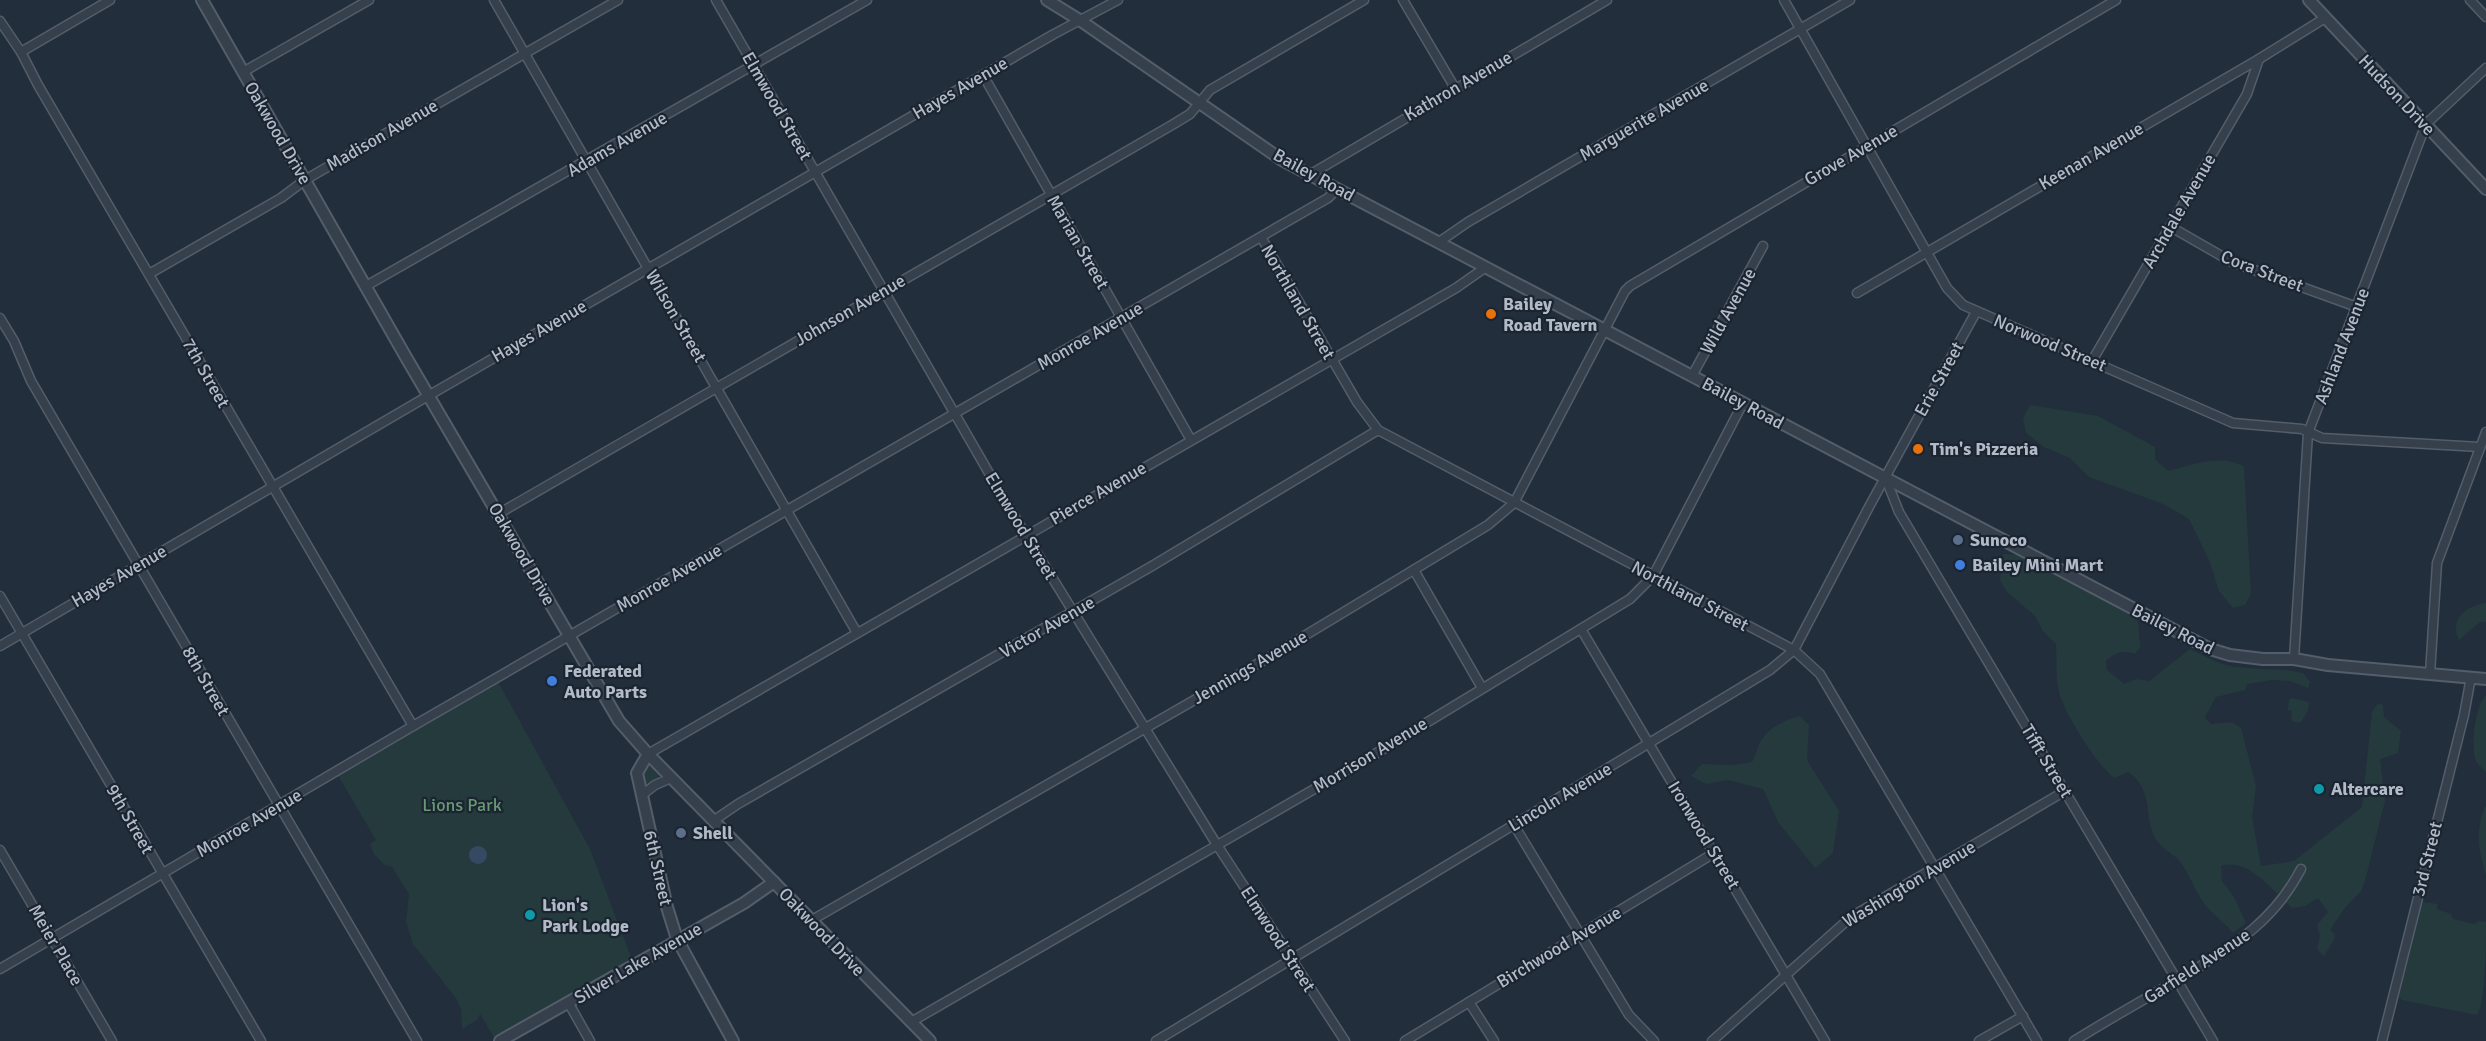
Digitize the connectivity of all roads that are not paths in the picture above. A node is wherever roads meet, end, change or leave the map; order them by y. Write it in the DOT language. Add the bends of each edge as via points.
graph roads {
  1 [pos="110,0"];
  2 [pos="202,0"];
  3 [pos="369,0"];
  4 [pos="494,0"];
  5 [pos="618,0"];
  6 [pos="716,0"];
  7 [pos="867,0"];
  8 [pos="1047,0"];
  9 [pos="1118,0"];
  10 [pos="1364,0"];
  11 [pos="1403,0"];
  12 [pos="1607,0"];
  13 [pos="1784,0"];
  14 [pos="1850,0"];
  15 [pos="2116,0"];
  16 [pos="2309,0"];
  17 [pos="2470,0"];
  18 [pos="2486,17"];
  19 [pos="2325,18"];
  20 [pos="0,21"];
  21 [pos="1081,21"];
  22 [pos="1800,29"];
  23 [pos="21,52"];
  24 [pos="525,54"];
  25 [pos="2259,59"];
  26 [pos="754,66"];
  27 [pos="2486,68"];
  28 [pos="243,72"];
  29 [pos="983,75"];
  30 [pos="1455,88"];
  31 [pos="1199,103"];
  32 [pos="2426,124"];
  33 [pos="1867,145"];
  34 [pos="587,161"];
  35 [pos="814,172"];
  36 [pos="1311,174"];
  37 [pos="305,180"];
  38 [pos="1337,189"];
  39 [pos="2486,189"];
  40 [pos="1050,195"];
  41 [pos="2171,227"];
  42 [pos="1261,237"];
  43 [pos="1439,242"];
  44 [pos="1763,246"];
  45 [pos="1926,252"];
  46 [pos="1486,267"];
  47 [pos="648,268"];
  48 [pos="149,274"];
  49 [pos="366,286"];
  50 [pos="882,290"];
  51 [pos="1857,293"];
  52 [pos="2357,307"];
  53 [pos="1976,312"];
  54 [pos="1121,317"];
  55 [pos="0,318"];
  56 [pos="1604,329"];
  57 [pos="1331,360"];
  58 [pos="2092,361"];
  59 [pos="1692,376"];
  60 [pos="717,387"];
  61 [pos="429,395"];
  62 [pos="1743,403"];
  63 [pos="954,414"];
  64 [pos="1378,430"];
  65 [pos="2486,432"];
  66 [pos="2308,433"];
  67 [pos="1191,440"];
  68 [pos="2480,447"];
  69 [pos="1886,478"];
  70 [pos="273,486"];
  71 [pos="1514,503"];
  72 [pos="786,510"];
  73 [pos="498,514"];
  74 [pos="1026,535"];
  75 [pos="139,565"];
  76 [pos="1414,570"];
  77 [pos="1653,576"];
  78 [pos="0,596"];
  79 [pos="1072,612"];
  80 [pos="1581,629"];
  81 [pos="21,633"];
  82 [pos="857,633"];
  83 [pos="569,636"];
  84 [pos="0,646"];
  85 [pos="1794,650"];
  86 [pos="2294,659"];
  87 [pos="2430,674"];
  88 [pos="2479,678"];
  89 [pos="1482,688"];
  90 [pos="413,726"];
  91 [pos="1144,728"];
  92 [pos="1649,744"];
  93 [pos="648,754"];
  94 [pos="671,778"];
  95 [pos="2065,791"];
  96 [pos="642,795"];
  97 [pos="279,806"];
  98 [pos="714,821"];
  99 [pos="1514,825"];
  100 [pos="1217,845"];
  101 [pos="0,850"];
  102 [pos="1714,854"];
  103 [pos="1935,867"];
  104 [pos="2301,869"];
  105 [pos="162,874"];
  106 [pos="774,882"];
  107 [pos="812,920"];
  108 [pos="1580,935"];
  109 [pos="52,939"];
  110 [pos="677,939"];
  111 [pos="1290,960"];
  112 [pos="0,969"];
  113 [pos="1786,974"];
  114 [pos="2176,981"];
  115 [pos="568,1002"];
  116 [pos="1469,1002"];
  117 [pos="2023,1016"];
  118 [pos="911,1022"];
  119 [pos="111,1041"];
  120 [pos="261,1041"];
  121 [pos="417,1041"];
  122 [pos="500,1041"];
  123 [pos="590,1041"];
  124 [pos="733,1041"];
  125 [pos="930,1041"];
  126 [pos="1156,1041"];
  127 [pos="1345,1041"];
  128 [pos="1405,1041"];
  129 [pos="1494,1041"];
  130 [pos="1654,1041"];
  131 [pos="1712,1041"];
  132 [pos="1826,1041"];
  133 [pos="1979,1041"];
  134 [pos="2037,1041"];
  135 [pos="2074,1041"];
  136 [pos="2213,1041"];
  137 [pos="2382,1041"];
  1 -- 23 [label="street"];
  2 -- 28 [label="street, Oakwood Drive"];
  3 -- 28 [label="street"];
  4 -- 24 [label="street, Wilson Street"];
  5 -- 24 [label="street, Madison Avenue"];
  6 -- 26 [label="street, Elmwood Street"];
  7 -- 26 [label="street, Adams Avenue"];
  8 -- 21 [label="street, Bailey Road"];
  9 -- 21 [label="street, Hayes Avenue"];
  10 -- 31 [label="street, Johnson Avenue" via="1210,90"];
  11 -- 30 [label="street"];
  12 -- 30 [label="street, Kathron Avenue"];
  13 -- 22 [label="street, Norwood Street"];
  14 -- 22 [label="street, Marguerite Avenue"];
  15 -- 33 [label="street, Grove Avenue"];
  16 -- 19 [label="street, Hudson Drive"];
  17 -- 18 [label="street"];
  19 -- 25 [label="street, Keenan Avenue"];
  19 -- 32 [label="street, Hudson Drive"];
  20 -- 23 [label="street, 7th Street"];
  21 -- 29 [label="street, Hayes Avenue"];
  21 -- 31 [label="street, Bailey Road"];
  22 -- 33 [label="street, Norwood Street"];
  22 -- 43 [label="street, Marguerite Avenue"];
  23 -- 48 [label="street, 7th Street"];
  24 -- 34 [label="street, Wilson Street"];
  24 -- 37 [label="street, Madison Avenue"];
  25 -- 41 [label="street, Archdale Avenue" via="2247,94"];
  25 -- 45 [label="street, Keenan Avenue"];
  26 -- 34 [label="street, Adams Avenue"];
  26 -- 35 [label="street, Elmwood Street"];
  27 -- 32 [label="street, Ashland Avenue"];
  28 -- 37 [label="street, Oakwood Drive"];
  29 -- 35 [label="street, Hayes Avenue"];
  29 -- 40 [label="street, Marian Street"];
  30 -- 36 [label="street, Kathron Avenue"];
  31 -- 36 [label="street, Bailey Road" via="1282,160"];
  31 -- 40 [label="street, Johnson Avenue" via="1190,114"];
  32 -- 39 [label="street, Hudson Drive"];
  32 -- 52 [label="street, Ashland Avenue"];
  33 -- 45 [label="street, Norwood Street"];
  33 -- 56 [label="street, Grove Avenue" via="1642,277 1624,291"];
  34 -- 47 [label="street, Wilson Street"];
  34 -- 49 [label="street, Adams Avenue"];
  35 -- 47 [label="street, Hayes Avenue"];
  35 -- 50 [label="street, Elmwood Street"];
  36 -- 38 [label="street, Bailey Road"];
  37 -- 48 [label="street, Madison Avenue" via="281,198"];
  37 -- 49 [label="street, Oakwood Drive"];
  38 -- 42 [label="street, Monroe Avenue"];
  38 -- 43 [label="street, Bailey Road"];
  40 -- 50 [label="street, Johnson Avenue"];
  40 -- 54 [label="street, Marian Street"];
  41 -- 52 [label="street, Cora Street" via="2232,261"];
  41 -- 58 [label="street, Archdale Avenue"];
  42 -- 54 [label="street, Monroe Avenue"];
  42 -- 57 [label="street, Northland Street"];
  43 -- 46 [label="street, Bailey Road"];
  44 -- 59 [label="street, Wild Avenue"];
  45 -- 51 [label="street, Keenan Avenue"];
  45 -- 53 [label="street, Norwood Street" via="1951,294"];
  46 -- 56 [label="street, Bailey Road"];
  46 -- 57 [label="street, Pierce Avenue"];
  47 -- 60 [label="street, Wilson Street"];
  47 -- 61 [label="street, Hayes Avenue"];
  48 -- 70 [label="street, 7th Street"];
  49 -- 61 [label="street, Oakwood Drive"];
  50 -- 60 [label="street, Johnson Avenue"];
  50 -- 63 [label="street, Elmwood Street"];
  52 -- 66 [label="street, Ashland Avenue"];
  53 -- 58 [label="street, Norwood Street"];
  53 -- 69 [label="street, Erie Street"];
  54 -- 63 [label="street, Monroe Avenue"];
  54 -- 67 [label="street, Marian Street"];
  55 -- 75 [label="street, 8th Street" via="31,381"];
  56 -- 59 [label="street, Bailey Road"];
  56 -- 71 [label="street, Jennings Avenue"];
  57 -- 64 [label="street, Northland Street"];
  57 -- 67 [label="street, Pierce Avenue"];
  58 -- 66 [label="street, Norwood Street" via="2234,423 2302,429"];
  59 -- 62 [label="street, Bailey Road"];
  60 -- 72 [label="street, Wilson Street"];
  60 -- 73 [label="street, Johnson Avenue"];
  61 -- 70 [label="street, Hayes Avenue"];
  61 -- 73 [label="street, Oakwood Drive"];
  62 -- 69 [label="street, Bailey Road"];
  62 -- 77 [label="street, Morrison Avenue"];
  63 -- 72 [label="street, Monroe Avenue"];
  63 -- 74 [label="street, Elmwood Street"];
  64 -- 71 [label="street, Northland Street"];
  64 -- 79 [label="street, Victor Avenue"];
  65 -- 68 [label="street"];
  66 -- 68 [label="street, Norwood Street" via="2322,438"];
  66 -- 86 [label="street, Ashland Avenue"];
  67 -- 74 [label="street, Pierce Avenue"];
  68 -- 87 [label="street" via="2437,563"];
  69 -- 85 [label="street, Lincoln Avenue"];
  69 -- 86 [label="street, Bailey Road" via="2210,649 2230,655"];
  69 -- 95 [label="street, Tifft Street" via="1899,512"];
  70 -- 75 [label="street, Hayes Avenue"];
  70 -- 90 [label="street, 7th Street"];
  71 -- 76 [label="street, Jennings Avenue" via="1488,525"];
  71 -- 77 [label="street, Northland Street"];
  72 -- 82 [label="street, Wilson Street"];
  72 -- 83 [label="street, Monroe Avenue"];
  73 -- 83 [label="street, Oakwood Drive"];
  74 -- 79 [label="street, Elmwood Street"];
  74 -- 82 [label="street, Pierce Avenue"];
  75 -- 81 [label="street, Hayes Avenue"];
  75 -- 97 [label="street, 8th Street"];
  76 -- 89 [label="street"];
  76 -- 91 [label="street, Jennings Avenue"];
  77 -- 80 [label="street, Morrison Avenue" via="1630,599"];
  77 -- 85 [label="street, Northland Street"];
  78 -- 81 [label="street, 9th Street"];
  79 -- 91 [label="street, Elmwood Street"];
  79 -- 98 [label="street, Victor Avenue"];
  80 -- 89 [label="street, Morrison Avenue"];
  80 -- 92 [label="street, Ironwood Street"];
  81 -- 84 [label="street, Hayes Avenue"];
  81 -- 105 [label="street, 9th Street"];
  82 -- 93 [label="street, Pierce Avenue"];
  83 -- 90 [label="street, Monroe Avenue"];
  83 -- 93 [label="street, Oakwood Drive" via="619,721"];
  85 -- 92 [label="street, Lincoln Avenue" via="1770,670"];
  85 -- 103 [label="street, Northland Street" via="1820,674"];
  86 -- 87 [label="street, Bailey Road"];
  87 -- 88 [label="street, Bailey Road"];
  88 -- 137 [label="street, 3rd Street" via="2464,715"];
  89 -- 100 [label="street, Morrison Avenue"];
  90 -- 97 [label="street, Monroe Avenue"];
  91 -- 100 [label="street, Elmwood Street"];
  91 -- 107 [label="street, Jennings Avenue"];
  92 -- 99 [label="street, Lincoln Avenue"];
  92 -- 102 [label="street, Ironwood Street"];
  93 -- 94 [label="street, Oakwood Drive"];
  93 -- 96 [label="street, 6th Street" via="637,773"];
  94 -- 96 [label="street"];
  94 -- 98 [label="street, Oakwood Drive"];
  95 -- 103 [label="street, Washington Avenue"];
  95 -- 114 [label="street, Tifft Street"];
  96 -- 110 [label="street, 6th Street"];
  97 -- 105 [label="street, Monroe Avenue"];
  97 -- 121 [label="street, 8th Street"];
  98 -- 106 [label="street, Oakwood Drive"];
  99 -- 108 [label="street"];
  99 -- 111 [label="street, Lincoln Avenue"];
  100 -- 111 [label="street, Elmwood Street"];
  100 -- 118 [label="street, Morrison Avenue"];
  101 -- 109 [label="street, Meier Place"];
  102 -- 108 [label="street, Birchwood Avenue"];
  102 -- 113 [label="street, Ironwood Street"];
  103 -- 113 [label="street, Washington Avenue" via="1844,922"];
  103 -- 117 [label="street, Northland Street"];
  104 -- 114 [label="street, Garfield Avenue" via="2271,914 2252,932"];
  105 -- 109 [label="street, Monroe Avenue"];
  105 -- 120 [label="street, 9th Street"];
  106 -- 107 [label="street, Oakwood Drive"];
  106 -- 110 [label="street, Silver Lake Avenue"];
  107 -- 118 [label="street, Oakwood Drive"];
  108 -- 116 [label="street, Birchwood Avenue"];
  108 -- 130 [label="street" via="1629,1015"];
  109 -- 112 [label="street, Monroe Avenue"];
  109 -- 119 [label="street, Meier Place"];
  110 -- 115 [label="street, Silver Lake Avenue"];
  110 -- 124 [label="street, 6th Street"];
  111 -- 126 [label="street, Lincoln Avenue"];
  111 -- 127 [label="street, Elmwood Street"];
  113 -- 131 [label="street, Washington Avenue"];
  113 -- 132 [label="street, Ironwood Street"];
  114 -- 135 [label="street, Garfield Avenue"];
  114 -- 136 [label="street, Tifft Street"];
  115 -- 122 [label="street, Silver Lake Avenue"];
  115 -- 123 [label="street"];
  116 -- 128 [label="street, Birchwood Avenue"];
  116 -- 129 [label="street"];
  117 -- 133 [label="street"];
  117 -- 134 [label="street, Northland Street"];
  118 -- 125 [label="street, Oakwood Drive"];
}
